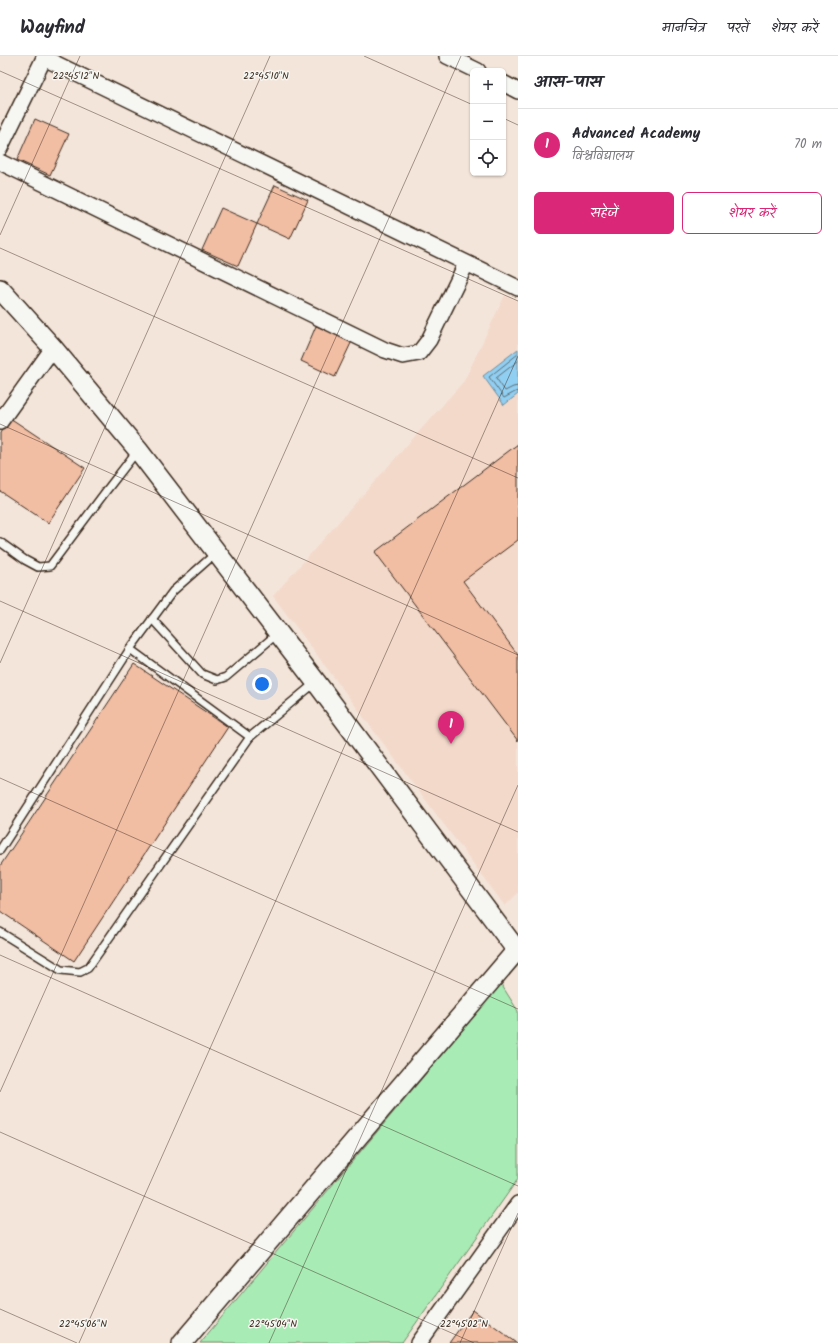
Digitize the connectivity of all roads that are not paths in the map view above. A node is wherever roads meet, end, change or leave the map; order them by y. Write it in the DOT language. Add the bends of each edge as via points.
graph roads {
  1 [pos="447,56"];
  2 [pos="44,57"];
  3 [pos="472,68"];
  4 [pos="506,85"];
  5 [pos="518,91"];
  6 [pos="0,148"];
  7 [pos="0,162"];
  8 [pos="466,264"];
  9 [pos="518,288"];
  10 [pos="0,289"];
  11 [pos="52,348"];
  12 [pos="0,422"];
  13 [pos="138,450"];
  14 [pos="0,542"];
  15 [pos="216,552"];
  16 [pos="152,619"];
  17 [pos="279,632"];
  18 [pos="130,649"];
  19 [pos="316,682"];
  20 [pos="250,737"];
  21 [pos="0,850"];
  22 [pos="0,932"];
  23 [pos="517,951"];
  24 [pos="518,1204"];
  25 [pos="182,1343"];
  26 [pos="420,1343"];
  1 -- 3 [label="street"];
  2 -- 6 [label="street"];
  2 -- 8 [label="street"];
  4 -- 5 [label="street"];
  7 -- 8 [label="street" via="385,350 403,356 418,353 429,340"];
  8 -- 9 [label="street"];
  10 -- 11 [label="street"];
  11 -- 12 [label="street"];
  11 -- 13 [label="street"];
  13 -- 14 [label="lane" via="50,566 38,567"];
  13 -- 15 [label="street"];
  15 -- 16 [label="lane" via="173,591"];
  15 -- 17 [label="street"];
  16 -- 17 [label="lane" via="202,674 217,680 226,678"];
  16 -- 18 [label="lane"];
  17 -- 19 [label="street"];
  18 -- 20 [label="lane"];
  18 -- 21 [label="lane"];
  19 -- 20 [label="lane"];
  19 -- 23 [label="street"];
  20 -- 22 [label="lane" via="88,968 80,972 61,970"];
  23 -- 25 [label="street"];
  24 -- 26 [label="street"];
}
